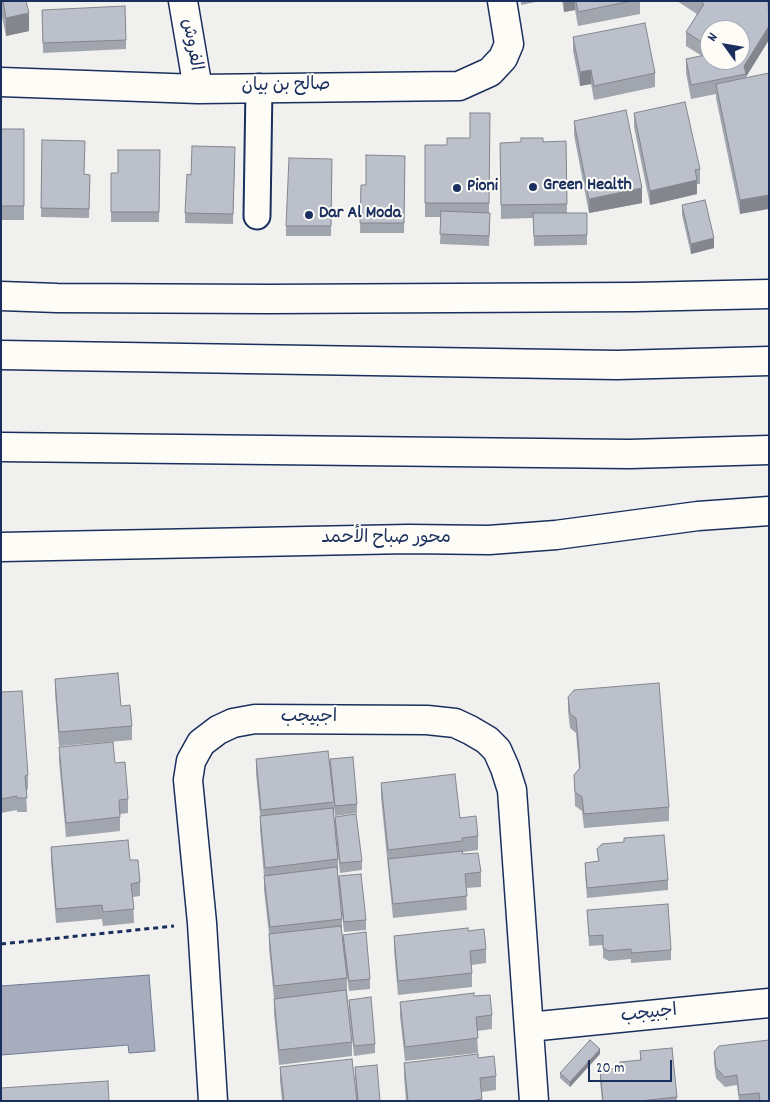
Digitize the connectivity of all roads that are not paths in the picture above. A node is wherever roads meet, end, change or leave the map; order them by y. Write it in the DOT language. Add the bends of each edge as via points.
graph roads {
  1 [pos="183,1"];
  2 [pos="502,1"];
  3 [pos="1,82"];
  4 [pos="259,88"];
  5 [pos="198,89"];
  6 [pos="257,216"];
  7 [pos="769,294"];
  8 [pos="1,296"];
  9 [pos="1,355"];
  10 [pos="769,361"];
  11 [pos="1,447"];
  12 [pos="769,450"];
  13 [pos="769,511"];
  14 [pos="741,514"];
  15 [pos="769,526"];
  16 [pos="1,546"];
  17 [pos="769,1003"];
  18 [pos="528,1027"];
  19 [pos="213,1101"];
  20 [pos="534,1101"];
  1 -- 5 [label="main road, الفروش"];
  2 -- 4 [label="main road, صالح بن بيان" via="509,44 503,58 490,72 459,86"];
  3 -- 5 [label="main road, صالح بن بيان"];
  4 -- 5 [label="main road, صالح بن بيان"];
  4 -- 6 [label="street"];
  7 -- 8 [label="main road" via="289,299"];
  9 -- 10 [label="main road" via="617,365"];
  11 -- 12 [label="main road" via="630,454"];
  13 -- 14 [label="main road, محور صباح الأحمد"];
  14 -- 15 [label="main road"];
  14 -- 16 [label="main road, محور صباح الأحمد" via="489,540"];
  17 -- 18 [label="main road, اجبيجب"];
  18 -- 19 [label="main road, اجبيجب" via="512,790 497,750 470,730 427,720 255,719 233,723 201,743 191,762 188,780 202,923"];
  18 -- 20 [label="main road, اجبيجب"];
}
